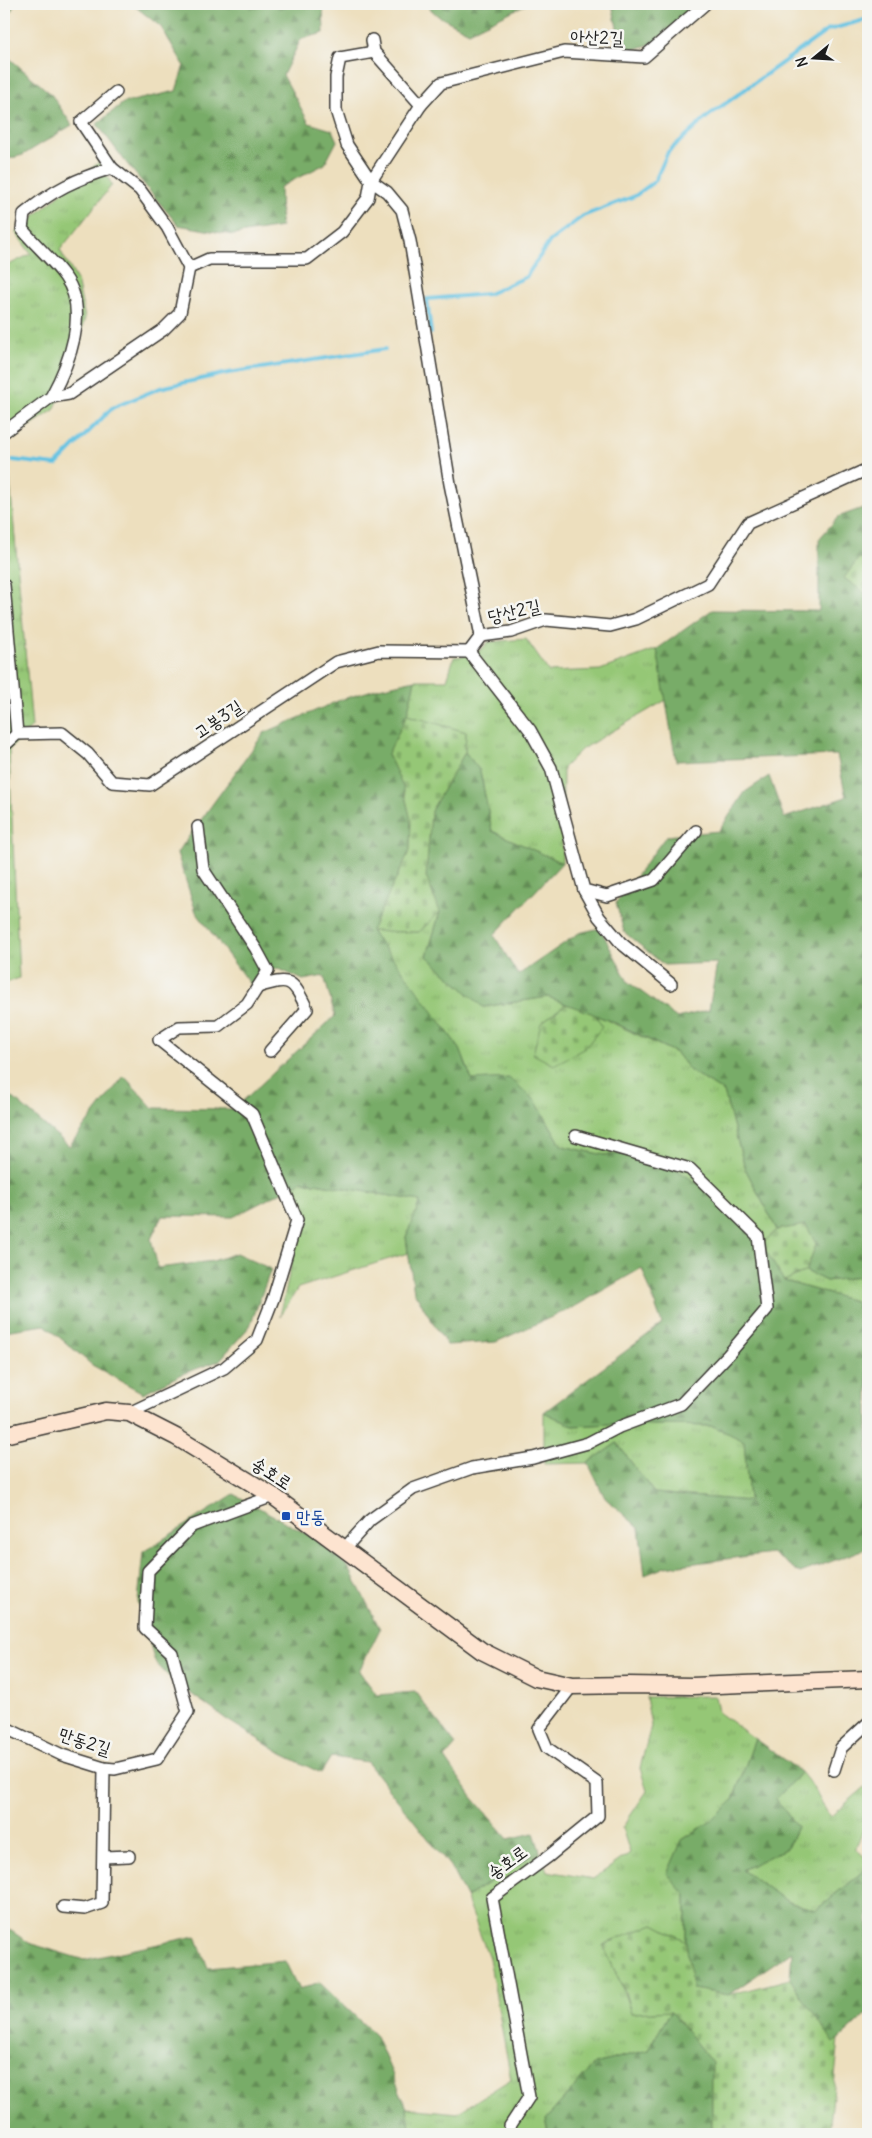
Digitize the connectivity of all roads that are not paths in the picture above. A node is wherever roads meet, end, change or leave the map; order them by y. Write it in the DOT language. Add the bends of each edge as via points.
graph roads {
  1 [pos="705,4"];
  2 [pos="116,92"];
  3 [pos="422,105"];
  4 [pos="112,168"];
  5 [pos="372,181"];
  6 [pos="189,268"];
  7 [pos="52,397"];
  8 [pos="4,432"];
  9 [pos="868,469"];
  10 [pos="4,585"];
  11 [pos="481,636"];
  12 [pos="469,652"];
  13 [pos="18,734"];
  14 [pos="4,746"];
  15 [pos="198,827"];
  16 [pos="696,832"];
  17 [pos="584,890"];
  18 [pos="671,984"];
  19 [pos="258,987"];
  20 [pos="270,1051"];
  21 [pos="576,1136"];
  22 [pos="129,1413"];
  23 [pos="4,1435"];
  24 [pos="273,1496"];
  25 [pos="345,1548"];
  26 [pos="868,1679"];
  27 [pos="572,1686"];
  28 [pos="868,1723"];
  29 [pos="4,1727"];
  30 [pos="104,1768"];
  31 [pos="834,1770"];
  32 [pos="129,1856"];
  33 [pos="104,1857"];
  34 [pos="63,1907"];
  35 [pos="510,2126"];
  1 -- 3 [label="street, 아산2길" via="644,57 564,52 440,83"];
  2 -- 4 [label="street" via="81,122"];
  3 -- 5 [label="street, 아산2길"];
  3 -- 5 [label="street" via="373,46 340,58 336,77 336,110 347,145"];
  4 -- 6 [label="street" via="140,190 167,227"];
  4 -- 7 [label="street" via="84,176 48,195 24,214 22,229 66,278 75,299 76,330 65,371"];
  5 -- 6 [label="street, 아산2길" via="368,198 342,232 307,260 209,259"];
  5 -- 11 [label="street" via="387,192 402,210 410,241 450,484"];
  6 -- 7 [label="street" via="180,313 163,330 69,394"];
  7 -- 8 [label="street"];
  9 -- 11 [label="street, 당산2길" via="748,523 708,584 636,619 610,626 546,620 510,632"];
  10 -- 13 [label="street"];
  11 -- 12 [label="street, 당산2길"];
  12 -- 13 [label="street, 고봉3길" via="379,651 336,662 150,786 112,782 88,754 62,733"];
  12 -- 17 [label="street" via="530,730 551,768"];
  13 -- 14 [label="street"];
  15 -- 19 [label="street" via="203,869 268,970"];
  16 -- 17 [label="street" via="654,880 606,896"];
  17 -- 18 [label="street" via="599,917 621,944"];
  19 -- 20 [label="street" via="282,980 292,984 307,1009"];
  19 -- 22 [label="street" via="247,1004 218,1026 179,1028 160,1040 252,1114 297,1220 257,1340 224,1368"];
  21 -- 25 [label="street" via="690,1169 758,1236 767,1309 681,1404 619,1427 588,1443 534,1458 472,1468 413,1489 370,1520"];
  22 -- 23 [label="main road, 송호로" via="106,1411"];
  22 -- 24 [label="main road, 송호로" via="176,1436"];
  24 -- 25 [label="main road, 송호로"];
  24 -- 30 [label="street, 만동2길" via="192,1526 148,1571 145,1628 172,1653 188,1712 157,1758 115,1770"];
  25 -- 27 [label="main road, 송호로" via="482,1651 536,1678"];
  26 -- 27 [label="main road, 송호로" via="692,1686"];
  27 -- 35 [label="street, 송호로" via="539,1729 547,1748 597,1783 598,1816 492,1898 528,2097"];
  28 -- 31 [label="street" via="841,1748"];
  29 -- 30 [label="street, 만동2길" via="62,1755"];
  30 -- 33 [label="street"];
  32 -- 33 [label="street"];
  33 -- 34 [label="street" via="102,1903 85,1909"];
}
